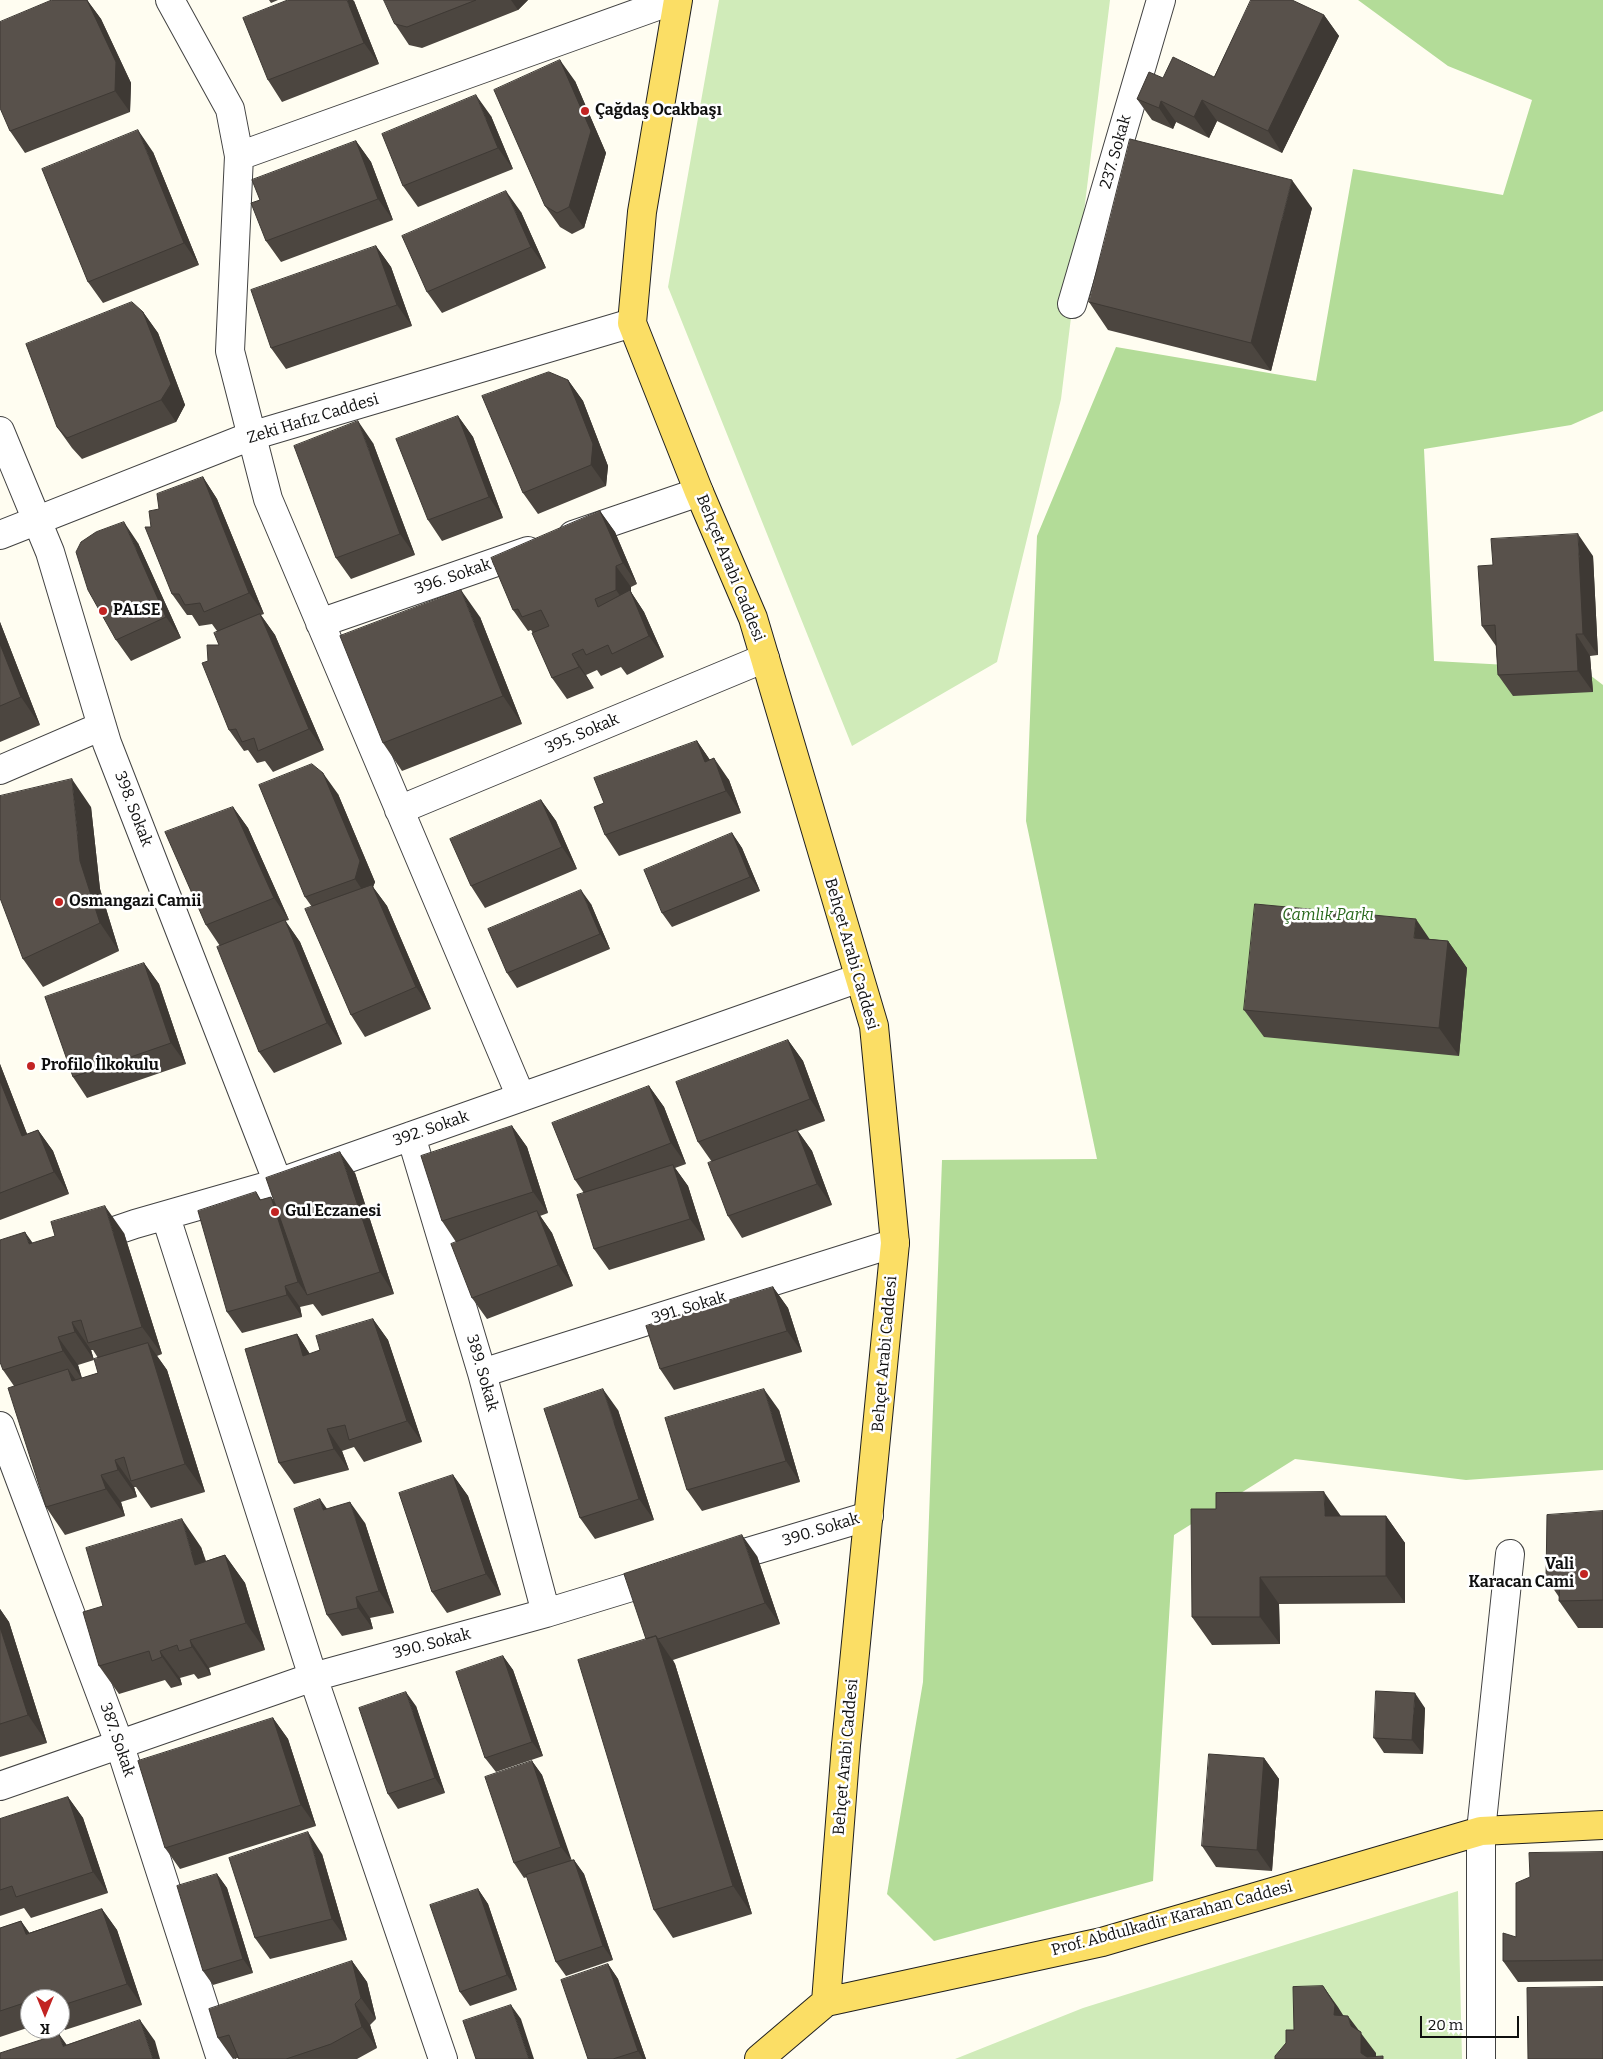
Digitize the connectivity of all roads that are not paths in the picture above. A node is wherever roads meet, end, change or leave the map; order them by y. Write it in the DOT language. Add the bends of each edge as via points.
graph roads {
  1 [pos="170,0"];
  2 [pos="674,0"];
  3 [pos="678,0"];
  4 [pos="1161,0"];
  5 [pos="239,156"];
  6 [pos="1072,304"];
  7 [pos="632,323"];
  8 [pos="0,431"];
  9 [pos="251,436"];
  10 [pos="699,492"];
  11 [pos="37,522"];
  12 [pos="0,535"];
  13 [pos="320,623"];
  14 [pos="765,658"];
  15 [pos="102,726"];
  16 [pos="0,770"];
  17 [pos="399,810"];
  18 [pos="859,978"];
  19 [pos="521,1097"];
  20 [pos="411,1136"];
  21 [pos="278,1183"];
  22 [pos="166,1217"];
  23 [pos="895,1243"];
  24 [pos="63,1248"];
  25 [pos="482,1373"];
  26 [pos="0,1426"];
  27 [pos="869,1516"];
  28 [pos="1510,1554"];
  29 [pos="546,1612"];
  30 [pos="313,1677"];
  31 [pos="119,1743"];
  32 [pos="0,1786"];
  33 [pos="1603,1824"];
  34 [pos="1481,1831"];
  35 [pos="826,2002"];
  36 [pos="220,2059"];
  37 [pos="443,2059"];
  38 [pos="759,2059"];
  39 [pos="1480,2059"];
  1 -- 5 [label="street" via="230,109"];
  2 -- 5 [label="street"];
  3 -- 7 [label="main road, Behçet Arabi Caddesi" via="642,212"];
  4 -- 6 [label="street, 237. Sokak"];
  5 -- 9 [label="street" via="230,351"];
  7 -- 9 [label="street, Zeki Hafız Caddesi"];
  7 -- 10 [label="main road, Behçet Arabi Caddesi"];
  8 -- 11 [label="street, 398. Sokak"];
  9 -- 11 [label="street, Zeki Hafız Caddesi"];
  9 -- 13 [label="street" via="268,499"];
  10 -- 13 [label="street, 396. Sokak"];
  10 -- 14 [label="main road, Behçet Arabi Caddesi" via="753,618"];
  11 -- 12 [label="street, Zeki Hafız Caddesi"];
  11 -- 15 [label="street, 398. Sokak" via="50,552"];
  13 -- 17 [label="street"];
  14 -- 17 [label="street, 395. Sokak"];
  14 -- 18 [label="main road, Behçet Arabi Caddesi"];
  15 -- 16 [label="street"];
  15 -- 21 [label="street, 398. Sokak"];
  17 -- 19 [label="street"];
  18 -- 19 [label="street, 392. Sokak"];
  18 -- 23 [label="main road, Behçet Arabi Caddesi" via="874,1026"];
  19 -- 20 [label="street, 392. Sokak"];
  20 -- 21 [label="street, 392. Sokak"];
  20 -- 25 [label="street, 389. Sokak"];
  21 -- 22 [label="street, 392. Sokak"];
  22 -- 24 [label="street, 392. Sokak"];
  22 -- 30 [label="street"];
  23 -- 25 [label="street, 391. Sokak"];
  23 -- 27 [label="main road, Behçet Arabi Caddesi"];
  25 -- 29 [label="street, 389. Sokak"];
  26 -- 31 [label="street, 387. Sokak"];
  27 -- 29 [label="street, 390. Sokak"];
  27 -- 35 [label="main road, Behçet Arabi Caddesi" via="846,1745"];
  28 -- 34 [label="street"];
  29 -- 30 [label="street, 390. Sokak"];
  30 -- 31 [label="street, 390. Sokak"];
  30 -- 37 [label="street"];
  31 -- 32 [label="street, 390. Sokak"];
  31 -- 36 [label="street, 387. Sokak"];
  33 -- 34 [label="main road, Prof. Abdulkadir Karahan Caddesi"];
  34 -- 35 [label="main road, Prof. Abdulkadir Karahan Caddesi" via="1102,1942"];
  34 -- 39 [label="street"];
  35 -- 38 [label="main road, Prof. Abdulkadir Karahan Caddesi"];
}
